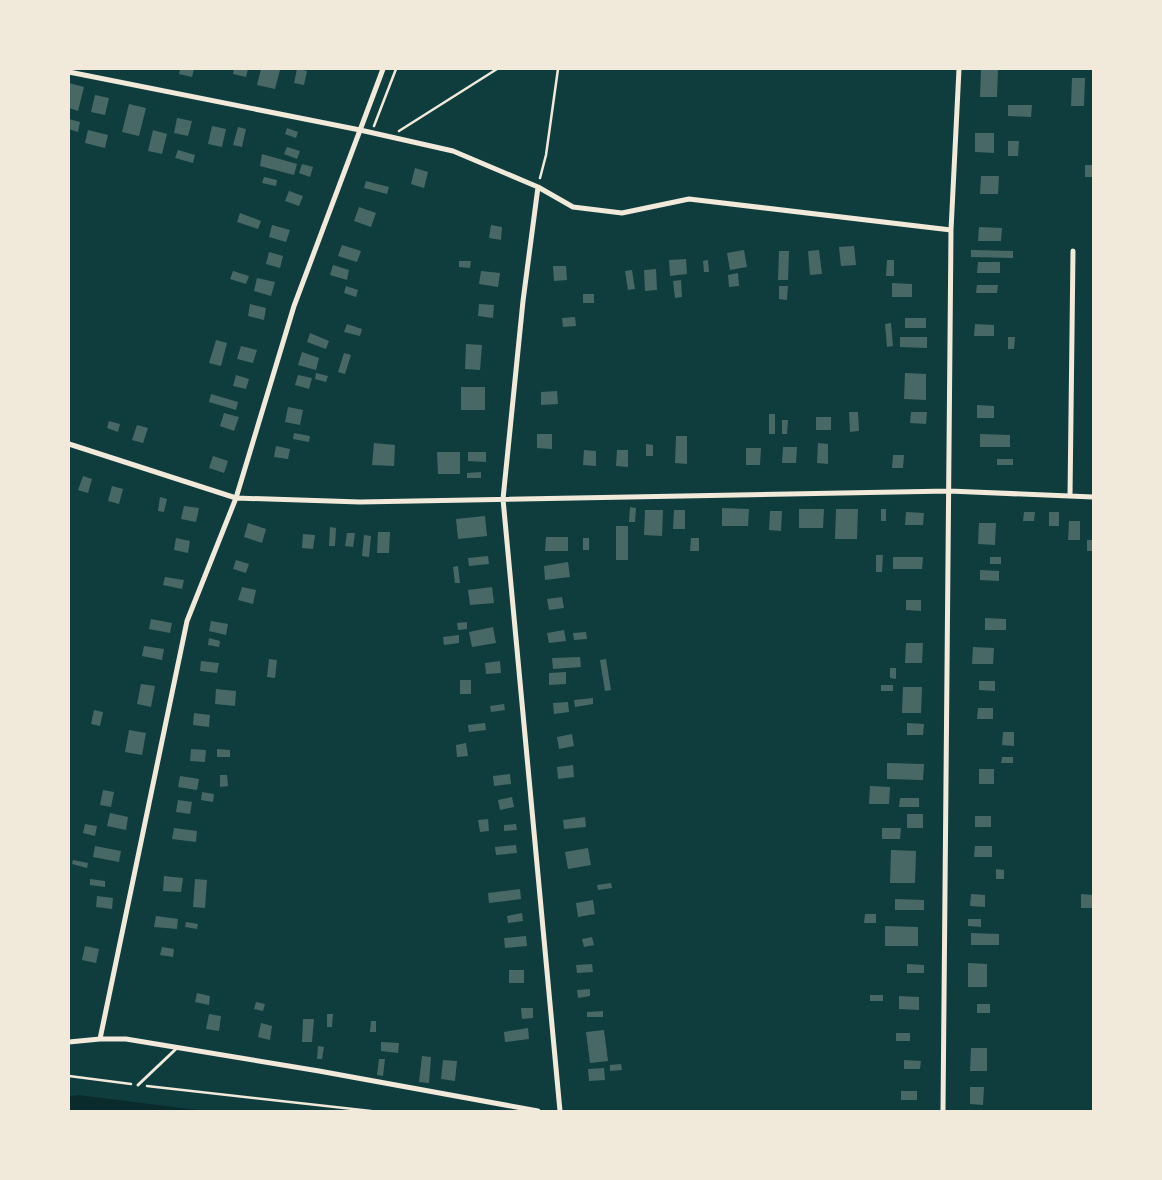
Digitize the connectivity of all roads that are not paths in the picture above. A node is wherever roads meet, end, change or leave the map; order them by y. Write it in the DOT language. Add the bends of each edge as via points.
graph roads {
  1 [pos="383,69"];
  2 [pos="959,69"];
  3 [pos="69,72"];
  4 [pos="360,130"];
  5 [pos="538,187"];
  6 [pos="952,230"];
  7 [pos="1073,251"];
  8 [pos="69,444"];
  9 [pos="949,491"];
  10 [pos="1070,496"];
  11 [pos="1093,497"];
  12 [pos="236,498"];
  13 [pos="503,500"];
  14 [pos="100,1039"];
  15 [pos="69,1042"];
  16 [pos="177,1048"];
  17 [pos="69,1049"];
  18 [pos="138,1085"];
  19 [pos="538,1111"];
  20 [pos="560,1111"];
  21 [pos="943,1111"];
  1 -- 4 [label="street"];
  2 -- 6 [label="street"];
  3 -- 4 [label="street"];
  4 -- 5 [label="street" via="453,151"];
  4 -- 12 [label="street" via="294,306"];
  5 -- 6 [label="street" via="573,207 622,213 689,199"];
  5 -- 13 [label="street"];
  6 -- 9 [label="street"];
  7 -- 10 [label="street"];
  8 -- 12 [label="street"];
  9 -- 10 [label="street"];
  9 -- 13 [label="street"];
  9 -- 21 [label="street"];
  10 -- 11 [label="street"];
  12 -- 13 [label="street" via="360,502"];
  12 -- 14 [label="street" via="187,621"];
  13 -- 20 [label="street"];
  14 -- 15 [label="street"];
  14 -- 16 [label="street" via="126,1039"];
  15 -- 17 [label="lane"];
  16 -- 18 [label="lane"];
  16 -- 19 [label="street"];
}
